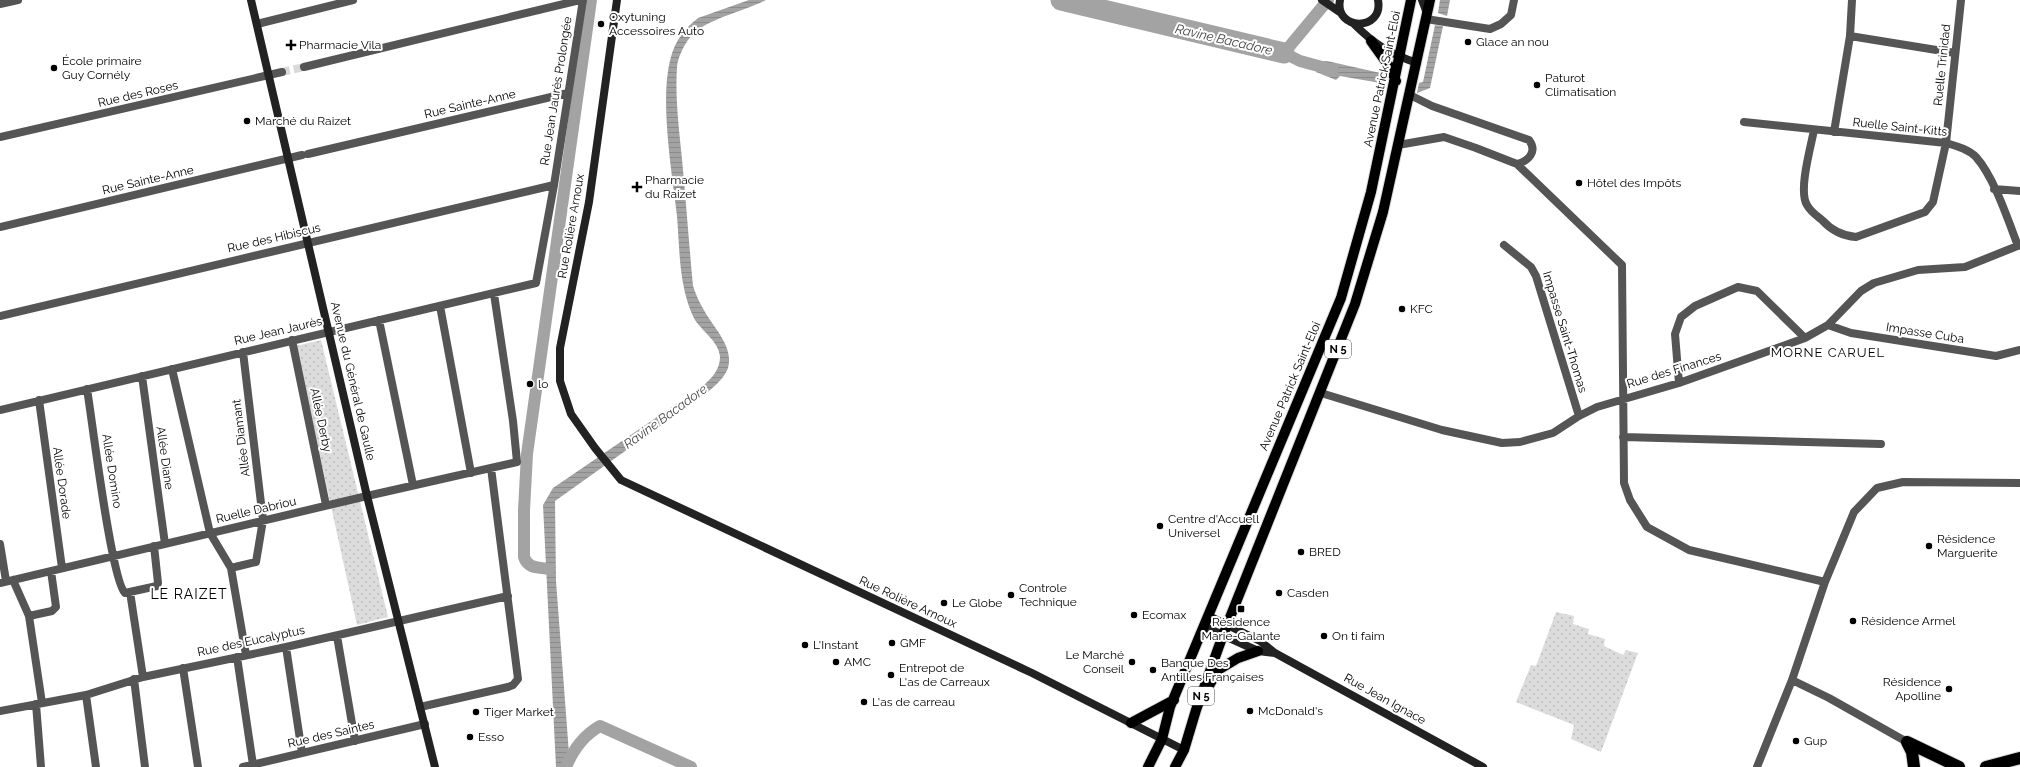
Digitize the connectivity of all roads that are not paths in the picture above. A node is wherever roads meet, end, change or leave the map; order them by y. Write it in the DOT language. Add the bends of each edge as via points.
graph roads {
  1 [pos="18,0"];
  2 [pos="252,0"];
  3 [pos="353,0"];
  4 [pos="581,0"];
  5 [pos="617,0"];
  6 [pos="1322,0"];
  7 [pos="1340,0"];
  8 [pos="1378,0"];
  9 [pos="1412,0"];
  10 [pos="1422,0"];
  11 [pos="1430,0"];
  12 [pos="1514,0"];
  13 [pos="1852,0"];
  14 [pos="1961,0"];
  15 [pos="0,4"];
  16 [pos="1341,13"];
  17 [pos="1428,18"];
  18 [pos="1353,23"];
  19 [pos="257,24"];
  20 [pos="1850,36"];
  21 [pos="1371,41"];
  22 [pos="1955,53"];
  23 [pos="1400,57"];
  24 [pos="1417,62"];
  25 [pos="304,67"];
  26 [pos="282,72"];
  27 [pos="268,76"];
  28 [pos="1396,81"];
  29 [pos="568,93"];
  30 [pos="1410,95"];
  31 [pos="1744,122"];
  32 [pos="1814,130"];
  33 [pos="1834,132"];
  34 [pos="0,138"];
  35 [pos="1946,143"];
  36 [pos="1398,145"];
  37 [pos="288,158"];
  38 [pos="1517,164"];
  39 [pos="554,186"];
  40 [pos="1994,189"];
  41 [pos="2020,191"];
  42 [pos="0,227"];
  43 [pos="308,242"];
  44 [pos="1504,245"];
  45 [pos="2019,245"];
  46 [pos="494,294"];
  47 [pos="440,306"];
  48 [pos="0,316"];
  49 [pos="380,320"];
  50 [pos="1828,325"];
  51 [pos="329,331"];
  52 [pos="1805,338"];
  53 [pos="292,340"];
  54 [pos="2020,350"];
  55 [pos="243,352"];
  56 [pos="172,369"];
  57 [pos="142,376"];
  58 [pos="1678,383"];
  59 [pos="87,389"];
  60 [pos="1321,393"];
  61 [pos="1623,398"];
  62 [pos="39,400"];
  63 [pos="0,410"];
  64 [pos="1579,416"];
  65 [pos="1623,438"];
  66 [pos="1881,444"];
  67 [pos="491,468"];
  68 [pos="471,472"];
  69 [pos="2020,483"];
  70 [pos="414,485"];
  71 [pos="367,496"];
  72 [pos="326,505"];
  73 [pos="263,520"];
  74 [pos="210,533"];
  75 [pos="0,544"];
  76 [pos="165,544"];
  77 [pos="154,546"];
  78 [pos="113,556"];
  79 [pos="62,568"];
  80 [pos="231,568"];
  81 [pos="51,571"];
  82 [pos="7,581"];
  83 [pos="1825,582"];
  84 [pos="130,592"];
  85 [pos="508,596"];
  86 [pos="29,616"];
  87 [pos="1209,616"];
  88 [pos="398,621"];
  89 [pos="1227,624"];
  90 [pos="1205,626"];
  91 [pos="1223,635"];
  92 [pos="336,636"];
  93 [pos="286,647"];
  94 [pos="1258,651"];
  95 [pos="1275,653"];
  96 [pos="246,655"];
  97 [pos="237,657"];
  98 [pos="183,668"];
  99 [pos="143,677"];
  100 [pos="134,679"];
  101 [pos="1792,680"];
  102 [pos="86,694"];
  103 [pos="1174,700"];
  104 [pos="40,703"];
  105 [pos="420,707"];
  106 [pos="1196,710"];
  107 [pos="0,711"];
  108 [pos="1131,723"];
  109 [pos="425,724"];
  110 [pos="1162,739"];
  111 [pos="355,741"];
  112 [pos="1907,742"];
  113 [pos="1184,750"];
  114 [pos="302,753"];
  115 [pos="2020,758"];
  116 [pos="253,765"];
  117 [pos="41,767"];
  118 [pos="96,767"];
  119 [pos="146,767"];
  120 [pos="198,767"];
  121 [pos="243,767"];
  122 [pos="435,767"];
  123 [pos="1148,767"];
  124 [pos="1175,767"];
  125 [pos="1483,767"];
  126 [pos="1757,767"];
  127 [pos="1914,767"];
  128 [pos="1959,767"];
  129 [pos="1986,767"];
  1 -- 15 [label="street"];
  2 -- 19 [label="street, Avenue du Général de Gaulle"];
  3 -- 19 [label="street"];
  4 -- 25 [label="street"];
  4 -- 29 [label="street, Rue Jean Jaurès Prolongée"];
  5 -- 108 [label="street, Rue Rolière Arnoux" via="589,202 560,348 560,381 571,414 595,448 621,480 1032,673"];
  6 -- 16 [label="street"];
  7 -- 16 [label="street"];
  8 -- 18 [label="street" via="1378,9 1373,18 1364,24"];
  9 -- 23 [label="main road, Avenue Patrick Saint-Eloi / N 5"];
  10 -- 17 [label="street"];
  11 -- 17 [label="main road, N 5"];
  12 -- 17 [label="street" via="1511,15 1490,29"];
  13 -- 20 [label="street"];
  14 -- 22 [label="street, Ruelle Trinidad"];
  16 -- 18 [label="street"];
  17 -- 24 [label="main road, N 5"];
  18 -- 21 [label="street"];
  19 -- 27 [label="street, Avenue du Général de Gaulle"];
  20 -- 22 [label="street"];
  20 -- 33 [label="street"];
  21 -- 23 [label="street"];
  21 -- 28 [label="main road" via="1389,66"];
  22 -- 35 [label="street, Ruelle Trinidad"];
  23 -- 24 [label="street"];
  23 -- 28 [label="main road, Avenue Patrick Saint-Eloi / N 5"];
  24 -- 30 [label="main road, N 5"];
  26 -- 27 [label="street, Rue des Roses"];
  27 -- 34 [label="street, Rue des Roses"];
  27 -- 37 [label="street, Avenue du Général de Gaulle"];
  28 -- 87 [label="main road, Avenue Patrick Saint-Eloi / N 5" via="1371,192 1341,298"];
  29 -- 37 [label="street, Rue Sainte-Anne"];
  29 -- 39 [label="street, Rue Jean Jaurès Prolongée"];
  30 -- 36 [label="main road, N 5"];
  30 -- 38 [label="street" via="1432,106 1529,140 1533,148 1532,154 1524,162"];
  31 -- 32 [label="street, Ruelle Saint-Kitts"];
  32 -- 33 [label="street, Ruelle Saint-Kitts"];
  32 -- 35 [label="street, Ruelle Trinidad" via="1804,199 1806,205 1828,227 1844,236 1856,237 1925,212 1934,202"];
  33 -- 35 [label="street, Ruelle Saint-Kitts"];
  35 -- 40 [label="street, Ruelle Saint-Kitts" via="1964,149 1976,157"];
  36 -- 38 [label="street" via="1444,137"];
  36 -- 60 [label="main road, N 5" via="1383,212 1355,304"];
  37 -- 42 [label="street, Rue Sainte-Anne"];
  37 -- 43 [label="street, Avenue du Général de Gaulle"];
  38 -- 61 [label="street" via="1622,265"];
  39 -- 43 [label="street, Rue des Hibiscus"];
  39 -- 46 [label="street, Rue Jean Jaurès" via="536,283"];
  40 -- 41 [label="street"];
  40 -- 45 [label="street, Ruelle Saint-Kitts"];
  43 -- 48 [label="street, Rue des Hibiscus"];
  43 -- 51 [label="street, Avenue du Général de Gaulle"];
  44 -- 64 [label="street, Impasse Saint-Thomas" via="1531,267 1536,276"];
  45 -- 50 [label="street, Rue des Finances" via="1965,267 1918,270 1874,283 1858,294"];
  46 -- 47 [label="street, Rue Jean Jaurès"];
  46 -- 67 [label="street, Ruelle Dabriou" via="517,462"];
  47 -- 49 [label="street, Rue Jean Jaurès"];
  47 -- 68 [label="street"];
  49 -- 51 [label="street, Rue Jean Jaurès"];
  49 -- 70 [label="street"];
  50 -- 52 [label="street, Rue des Finances"];
  50 -- 54 [label="street, Impasse Cuba" via="1850,333 1996,356"];
  51 -- 53 [label="street, Rue Jean Jaurès"];
  51 -- 71 [label="street, Avenue du Général de Gaulle"];
  52 -- 58 [label="street, Rue des Finances"];
  52 -- 58 [label="street" via="1757,291 1738,287 1696,306 1681,317 1674,334"];
  53 -- 55 [label="street, Rue Jean Jaurès"];
  53 -- 72 [label="street, Allée Derby"];
  55 -- 56 [label="street, Rue Jean Jaurès"];
  55 -- 73 [label="street, Allée Diamant"];
  56 -- 57 [label="street, Rue Jean Jaurès"];
  56 -- 74 [label="street"];
  57 -- 59 [label="street, Rue Jean Jaurès"];
  57 -- 76 [label="street, Allée Diane"];
  58 -- 61 [label="street, Rue des Finances"];
  59 -- 62 [label="street, Rue Jean Jaurès"];
  59 -- 78 [label="street, Allée Domino"];
  60 -- 64 [label="street, Rue des Finances" via="1442,430 1502,443 1520,442 1553,433"];
  60 -- 89 [label="main road, N 5"];
  61 -- 64 [label="street, Rue des Finances"];
  61 -- 65 [label="street"];
  62 -- 63 [label="street, Rue Jean Jaurès"];
  62 -- 79 [label="street, Allée Dorade"];
  65 -- 66 [label="street"];
  65 -- 83 [label="street" via="1624,483 1630,500 1647,528 1689,550"];
  67 -- 68 [label="street, Ruelle Dabriou"];
  67 -- 85 [label="street"];
  68 -- 70 [label="street, Ruelle Dabriou"];
  69 -- 83 [label="street" via="1903,482 1877,488 1854,512"];
  70 -- 71 [label="street, Ruelle Dabriou"];
  71 -- 72 [label="street, Ruelle Dabriou"];
  71 -- 88 [label="street, Avenue du Général de Gaulle"];
  72 -- 73 [label="street, Ruelle Dabriou"];
  73 -- 74 [label="street, Ruelle Dabriou"];
  73 -- 80 [label="street, Allée Diamant" via="256,562"];
  74 -- 76 [label="street, Ruelle Dabriou"];
  74 -- 80 [label="street"];
  75 -- 82 [label="street"];
  76 -- 77 [label="street, Ruelle Dabriou"];
  77 -- 78 [label="street, Ruelle Dabriou"];
  77 -- 84 [label="street" via="157,586"];
  78 -- 79 [label="street, Ruelle Dabriou"];
  78 -- 84 [label="street, Allée Domino" via="123,591"];
  79 -- 81 [label="street, Ruelle Dabriou"];
  80 -- 96 [label="street"];
  81 -- 82 [label="street, Ruelle Dabriou"];
  81 -- 86 [label="street" via="56,607 52,611"];
  82 -- 86 [label="street"];
  83 -- 101 [label="street"];
  84 -- 99 [label="street"];
  85 -- 88 [label="street, Rue des Eucalyptus"];
  85 -- 105 [label="street" via="519,675 516,683"];
  86 -- 104 [label="street"];
  87 -- 89 [label="street, Rue Jean Ignace"];
  87 -- 90 [label="main road, Avenue Patrick Saint-Eloi / N 5"];
  88 -- 92 [label="street, Rue des Eucalyptus"];
  88 -- 105 [label="street, Avenue du Général de Gaulle"];
  89 -- 91 [label="main road, N 5"];
  89 -- 95 [label="street, Rue Jean Ignace" via="1260,641"];
  90 -- 91 [label="street, Rue Jean Ignace"];
  90 -- 103 [label="main road, Avenue Patrick Saint-Eloi / N 5"];
  91 -- 94 [label="street, Rue Jean Ignace"];
  91 -- 106 [label="main road, N 5"];
  92 -- 93 [label="street, Rue des Eucalyptus"];
  92 -- 111 [label="street"];
  93 -- 96 [label="street, Rue des Eucalyptus"];
  93 -- 114 [label="street"];
  94 -- 95 [label="street, Rue Jean Ignace"];
  94 -- 106 [label="main road" via="1238,658 1218,670"];
  95 -- 125 [label="street, Rue Jean Ignace"];
  96 -- 97 [label="street, Rue des Eucalyptus"];
  97 -- 98 [label="street, Rue des Eucalyptus"];
  97 -- 116 [label="street"];
  98 -- 99 [label="street, Rue des Eucalyptus"];
  98 -- 120 [label="street"];
  99 -- 100 [label="street, Rue des Eucalyptus"];
  100 -- 102 [label="street, Rue des Eucalyptus"];
  100 -- 119 [label="street"];
  101 -- 112 [label="street"];
  101 -- 126 [label="street"];
  102 -- 104 [label="street, Rue des Eucalyptus"];
  102 -- 118 [label="street"];
  103 -- 108 [label="main road"];
  103 -- 110 [label="main road, Avenue Patrick Saint-Eloi / N 5"];
  104 -- 107 [label="street, Rue des Eucalyptus"];
  104 -- 117 [label="street"];
  105 -- 109 [label="street, Avenue du Général de Gaulle"];
  106 -- 113 [label="main road, N 5"];
  108 -- 110 [label="street, Rue Rolière Arnoux"];
  109 -- 111 [label="street, Rue des Saintes"];
  109 -- 122 [label="street, Avenue du Général de Gaulle"];
  110 -- 113 [label="street, Rue Rolière Arnoux"];
  110 -- 123 [label="main road, Avenue Patrick Saint-Eloi / N 5"];
  111 -- 114 [label="street, Rue des Saintes"];
  112 -- 127 [label="highway" via="1912,752"];
  112 -- 128 [label="highway"];
  113 -- 124 [label="main road, N 5"];
  114 -- 116 [label="street, Rue des Saintes"];
  115 -- 129 [label="highway"];
  116 -- 121 [label="street, Rue des Saintes"];
}
